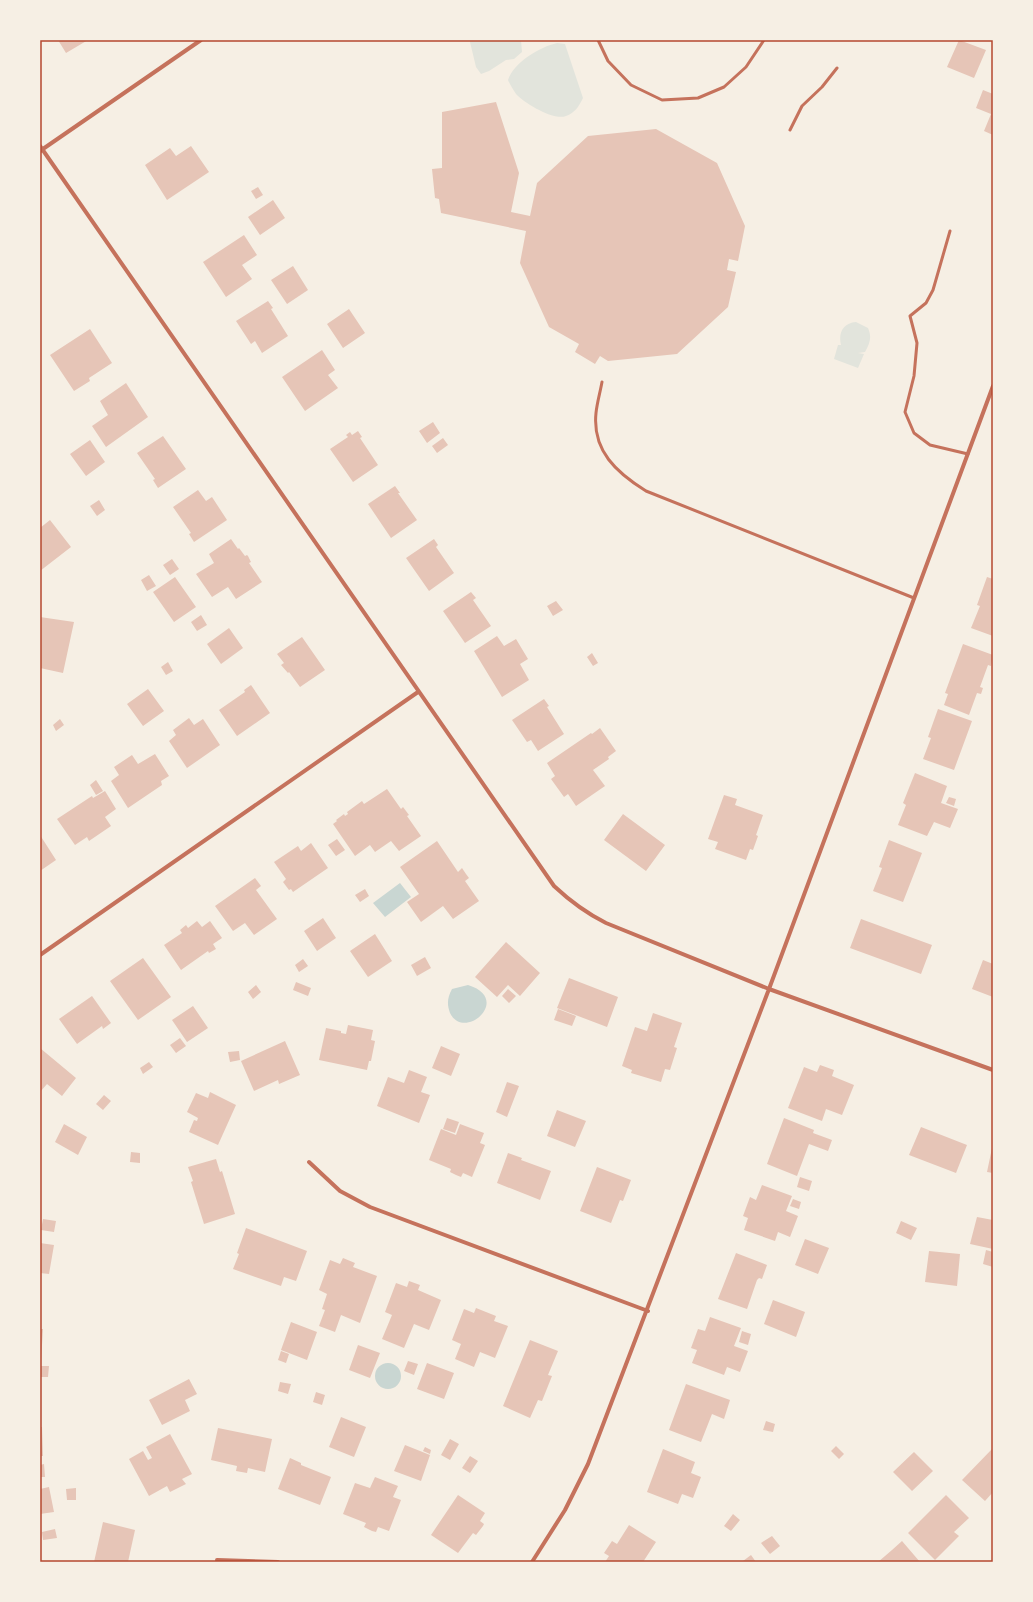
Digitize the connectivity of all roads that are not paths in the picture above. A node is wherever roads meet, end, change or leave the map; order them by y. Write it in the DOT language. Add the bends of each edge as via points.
graph roads {
  1 [pos="201,40"];
  2 [pos="598,40"];
  3 [pos="764,40"];
  4 [pos="837,68"];
  5 [pos="790,130"];
  6 [pos="41,149"];
  7 [pos="950,231"];
  8 [pos="602,382"];
  9 [pos="993,386"];
  10 [pos="968,454"];
  11 [pos="914,598"];
  12 [pos="418,692"];
  13 [pos="40,955"];
  14 [pos="769,989"];
  15 [pos="993,1070"];
  16 [pos="309,1162"];
  17 [pos="648,1311"];
  18 [pos="217,1560"];
  19 [pos="278,1562"];
  20 [pos="532,1562"];
  1 -- 6 [label="street"];
  2 -- 3 [label="lane" via="608,61 631,84 662,100 698,98 724,87 746,68"];
  4 -- 5 [label="lane" via="802,106"];
  6 -- 12 [label="street"];
  7 -- 10 [label="lane" via="933,290 926,303 910,316 917,343 914,376 905,412 914,433 930,445"];
  8 -- 11 [label="lane" via="596,414 597,440 609,462 628,480 646,491"];
  9 -- 10 [label="street"];
  10 -- 11 [label="street"];
  11 -- 14 [label="street"];
  12 -- 13 [label="street"];
  12 -- 14 [label="street" via="554,886 570,901 589,915 606,923"];
  14 -- 15 [label="street"];
  14 -- 17 [label="street"];
  16 -- 17 [label="street" via="340,1191 370,1208"];
  17 -- 20 [label="street" via="588,1464 565,1510"];
  18 -- 19 [label="street"];
}
